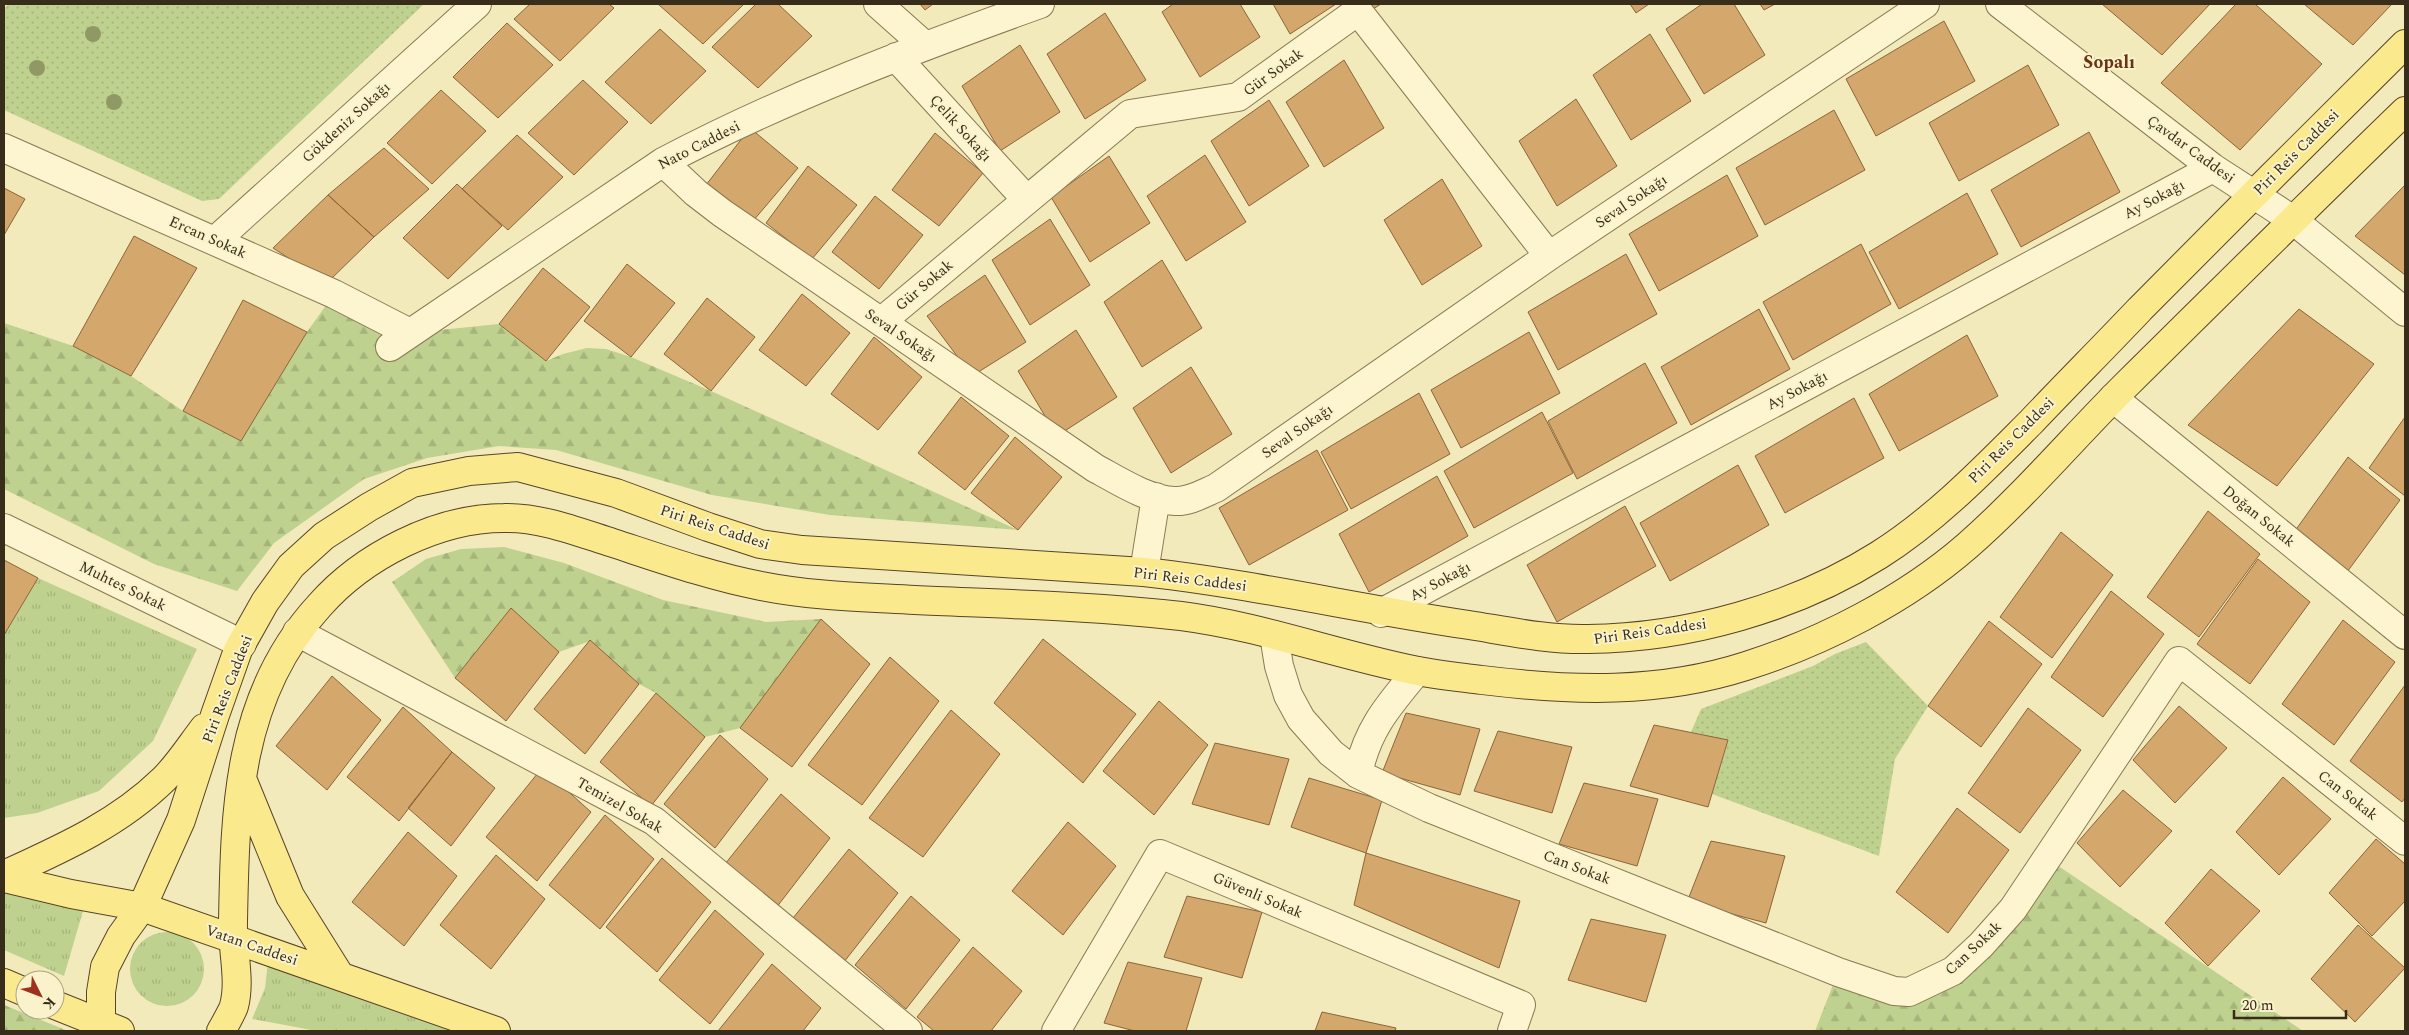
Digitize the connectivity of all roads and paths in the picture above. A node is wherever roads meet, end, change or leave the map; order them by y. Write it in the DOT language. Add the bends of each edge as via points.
graph roads {
  1 [pos="477,4"];
  2 [pos="878,4"];
  3 [pos="1040,4"];
  4 [pos="1925,4"];
  5 [pos="2002,4"];
  6 [pos="2405,44"];
  7 [pos="924,45"];
  8 [pos="896,57"];
  9 [pos="2405,111"];
  10 [pos="4,148"];
  11 [pos="663,162"];
  12 [pos="2213,168"];
  13 [pos="2254,193"];
  14 [pos="1026,199"];
  15 [pos="2293,220"];
  16 [pos="216,240"];
  17 [pos="1549,256"];
  18 [pos="2405,312"];
  19 [pos="882,321"];
  20 [pos="400,340"];
  21 [pos="2114,398"];
  22 [pos="1156,497"];
  23 [pos="4,528"];
  24 [pos="1144,572"];
  25 [pos="1381,612"];
  26 [pos="297,632"];
  27 [pos="1274,635"];
  28 [pos="2405,635"];
  29 [pos="242,644"];
  30 [pos="1417,671"];
  31 [pos="215,715"];
  32 [pos="1358,774"];
  33 [pos="242,778"];
  34 [pos="2405,841"];
  35 [pos="4,876"];
  36 [pos="142,907"];
  37 [pos="232,938"];
  38 [pos="340,976"];
  39 [pos="65,1009"];
  40 [pos="111,1028"];
  41 [pos="221,1031"];
  42 [pos="496,1031"];
  43 [pos="908,1031"];
  44 [pos="1056,1031"];
  45 [pos="1512,1031"];
  1 -- 16 [label="street, Gökdeniz Sokağı"];
  2 -- 7 [label="street"];
  3 -- 7 [label="street, Nato Caddesi"];
  4 -- 17 [label="street, Seval Sokağı"];
  5 -- 12 [label="street, Çavdar Caddesi"];
  6 -- 13 [label="main road, Piri Reis Caddesi"];
  7 -- 8 [label="street, Nato Caddesi"];
  8 -- 11 [label="street, Nato Caddesi" via="765,112"];
  8 -- 14 [label="street, Çelik Sokağı"];
  9 -- 15 [label="main road"];
  10 -- 16 [label="street, Ercan Sokak"];
  11 -- 19 [label="street, Seval Sokağı" via="722,213"];
  11 -- 20 [label="street, Nato Caddesi"];
  12 -- 13 [label="street, Çavdar Caddesi"];
  12 -- 25 [label="street, Ay Sokağı"];
  13 -- 15 [label="street, Çavdar Caddesi"];
  13 -- 25 [label="main road, Piri Reis Caddesi" via="1984,469 1928,518 1880,554 1821,587 1755,612 1703,625 1586,639"];
  14 -- 17 [label="street, Gür Sokak" via="1130,114 1238,97 1358,11"];
  14 -- 19 [label="street, Gür Sokak"];
  15 -- 18 [label="street, Çavdar Caddesi"];
  15 -- 21 [label="main road"];
  16 -- 20 [label="street, Ercan Sokak" via="334,294"];
  17 -- 22 [label="street, Seval Sokağı" via="1216,488 1176,501"];
  19 -- 22 [label="street, Seval Sokağı" via="1095,468"];
  21 -- 28 [label="street, Doğan Sokak"];
  21 -- 30 [label="main road" via="1964,549 1920,582 1810,642 1734,669 1668,684 1594,690"];
  22 -- 24 [label="street"];
  23 -- 29 [label="street, Muhtes Sokak"];
  24 -- 25 [label="main road, Piri Reis Caddesi" via="1246,585"];
  24 -- 29 [label="main road, Piri Reis Caddesi" via="802,550 760,544 616,493 518,467 412,483 369,507 324,536 291,566 265,602"];
  26 -- 27 [label="main road" via="323,600 402,542 448,526 502,517 543,522 702,573 766,587 836,596 1187,617"];
  26 -- 33 [label="main road" via="267,685 248,735"];
  26 -- 43 [label="street, Temizel Sokak" via="654,822"];
  27 -- 30 [label="main road"];
  27 -- 32 [label="street" via="1288,695 1301,719 1331,753"];
  29 -- 31 [label="main road, Piri Reis Caddesi"];
  30 -- 32 [label="street" via="1372,731"];
  31 -- 35 [label="main road" via="164,778 120,815"];
  31 -- 36 [label="main road, Piri Reis Caddesi" via="181,820"];
  32 -- 34 [label="street, Can Sokak" via="1438,812 1838,972 1894,991 1909,992 1953,971 2013,909 2179,661"];
  33 -- 37 [label="main road" via="235,826"];
  33 -- 38 [label="main road" via="290,896"];
  35 -- 36 [label="main road, Vatan Caddesi" via="71,894"];
  36 -- 37 [label="main road, Vatan Caddesi"];
  36 -- 40 [label="main road, Piri Reis Caddesi" via="121,936 105,967 101,992"];
  37 -- 38 [label="main road, Vatan Caddesi"];
  37 -- 41 [label="main road" via="236,974 234,1005"];
  38 -- 42 [label="main road, Vatan Caddesi"];
  39 -- 40 [label="main road"];
  44 -- 45 [label="street, Güvenli Sokak" via="1160,854 1521,1005"];
}
